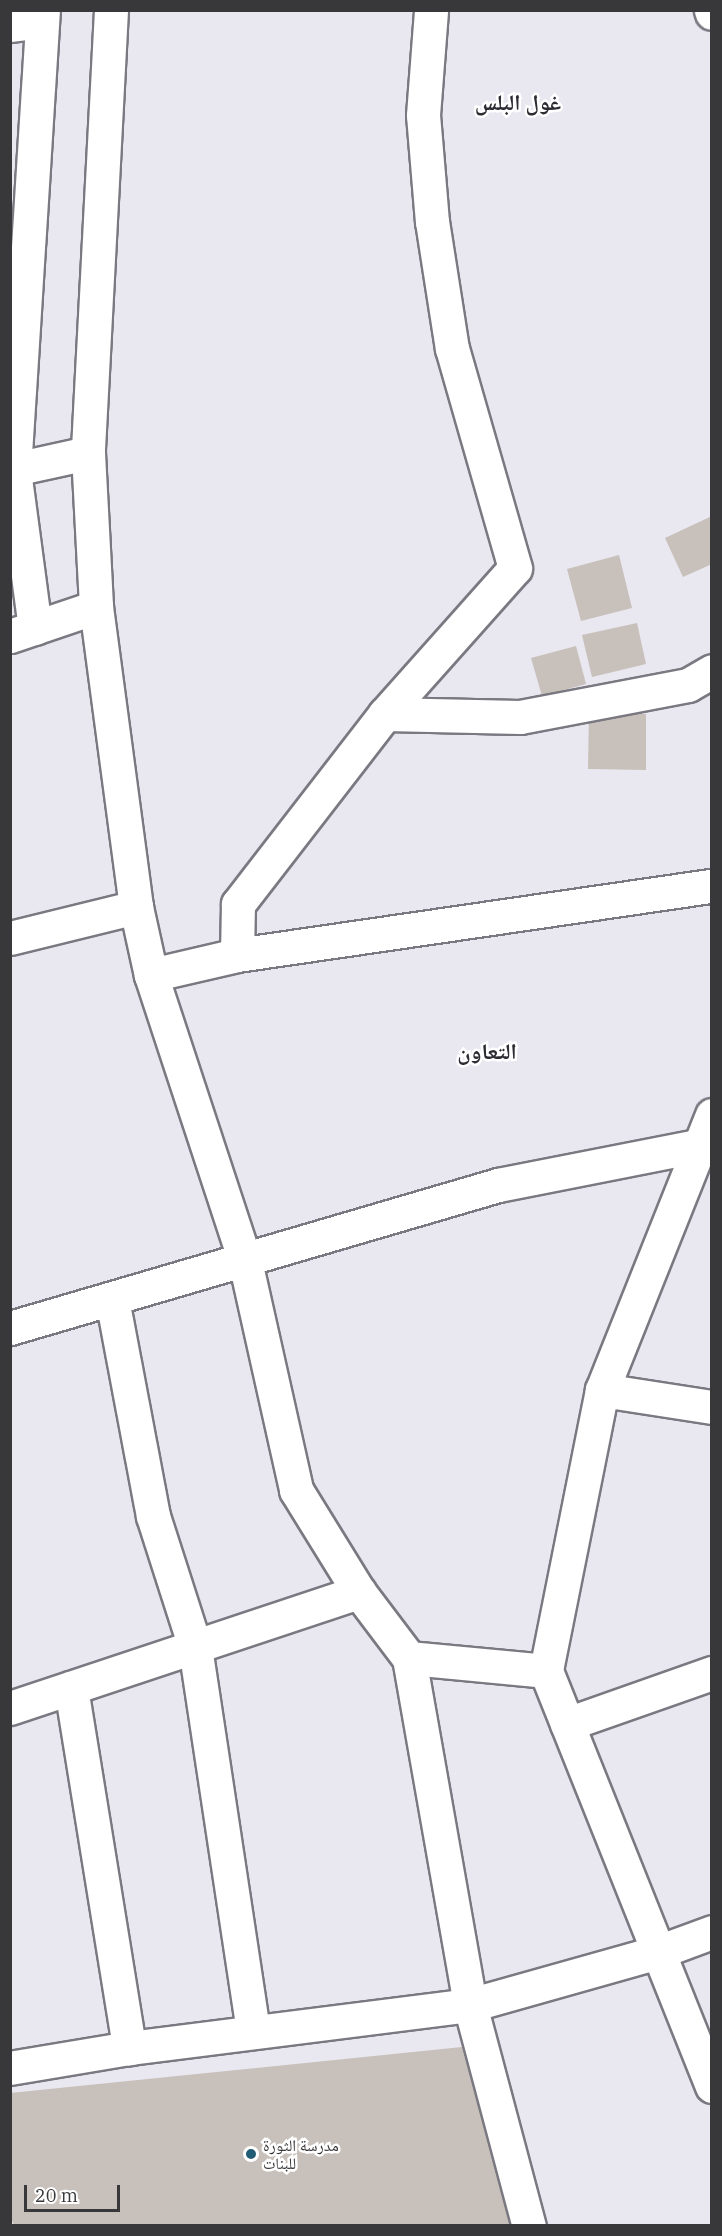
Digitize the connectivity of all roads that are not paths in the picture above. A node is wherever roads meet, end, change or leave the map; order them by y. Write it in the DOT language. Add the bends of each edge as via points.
graph roads {
  1 [pos="111,10"];
  2 [pos="431,10"];
  3 [pos="32,19"];
  4 [pos="88,453"];
  5 [pos="12,470"];
  6 [pos="96,607"];
  7 [pos="23,632"];
  8 [pos="711,671"];
  9 [pos="385,714"];
  10 [pos="711,886"];
  11 [pos="136,907"];
  12 [pos="10,938"];
  13 [pos="237,955"];
  14 [pos="151,975"];
  15 [pos="711,1115"];
  16 [pos="704,1139"];
  17 [pos="244,1261"];
  18 [pos="111,1299"];
  19 [pos="10,1328"];
  20 [pos="602,1390"];
  21 [pos="711,1407"];
  22 [pos="359,1592"];
  23 [pos="195,1647"];
  24 [pos="409,1658"];
  25 [pos="546,1671"];
  26 [pos="711,1672"];
  27 [pos="71,1688"];
  28 [pos="10,1708"];
  29 [pos="567,1724"];
  30 [pos="711,1932"];
  31 [pos="658,1952"];
  32 [pos="470,2005"];
  33 [pos="253,2032"];
  34 [pos="129,2048"];
  35 [pos="10,2068"];
  36 [pos="711,2086"];
  37 [pos="529,2226"];
  1 -- 4 [label="street"];
  2 -- 9 [label="street" via="423,115 432,222 452,349 515,567"];
  3 -- 5 [label="street"];
  4 -- 5 [label="street"];
  4 -- 6 [label="street"];
  5 -- 7 [label="street"];
  6 -- 7 [label="street"];
  6 -- 11 [label="street"];
  8 -- 9 [label="street" via="688,685 520,717"];
  9 -- 13 [label="street" via="238,904"];
  10 -- 13 [label="street"];
  11 -- 12 [label="street"];
  11 -- 14 [label="street"];
  13 -- 14 [label="street"];
  14 -- 17 [label="street"];
  15 -- 16 [label="street"];
  16 -- 17 [label="street" via="498,1185"];
  16 -- 20 [label="street"];
  17 -- 18 [label="street"];
  17 -- 22 [label="street" via="296,1490"];
  18 -- 19 [label="street"];
  18 -- 23 [label="street" via="153,1516"];
  20 -- 21 [label="street"];
  20 -- 25 [label="street"];
  22 -- 23 [label="street"];
  22 -- 24 [label="street"];
  23 -- 27 [label="street"];
  23 -- 33 [label="street"];
  24 -- 25 [label="street"];
  24 -- 32 [label="street"];
  25 -- 29 [label="street"];
  26 -- 29 [label="street"];
  27 -- 28 [label="street"];
  27 -- 34 [label="street"];
  29 -- 31 [label="street"];
  30 -- 31 [label="street"];
  31 -- 32 [label="street"];
  31 -- 36 [label="street"];
  32 -- 33 [label="street"];
  32 -- 37 [label="street"];
  33 -- 34 [label="street"];
  34 -- 35 [label="street"];
}
